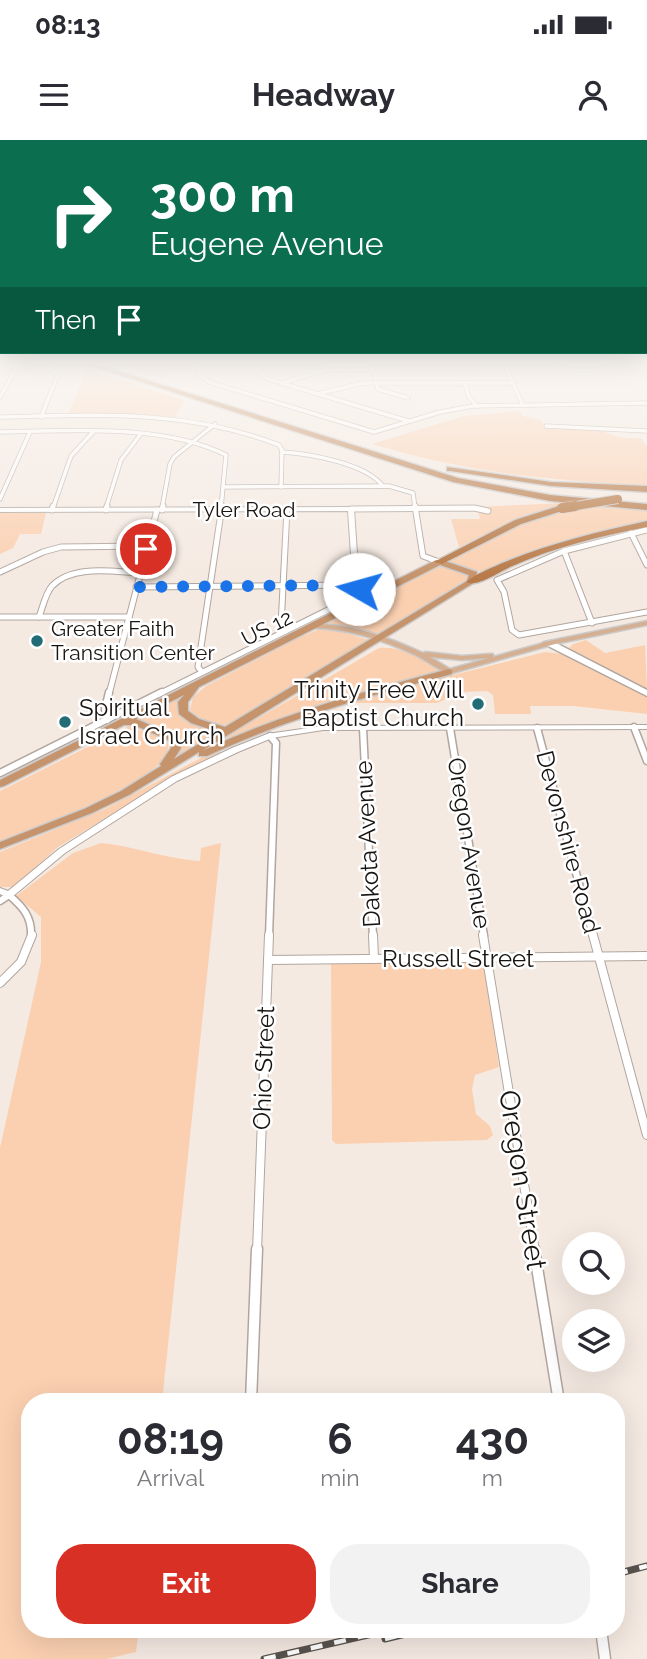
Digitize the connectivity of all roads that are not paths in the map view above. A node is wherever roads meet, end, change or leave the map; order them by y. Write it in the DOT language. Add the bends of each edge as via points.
graph roads {
  1 [pos="29,434"];
  2 [pos="91,434"];
  3 [pos="123,434"];
  4 [pos="202,434"];
  5 [pos="246,434"];
  6 [pos="310,434"];
  7 [pos="329,434"];
  8 [pos="140,435"];
  9 [pos="191,442"];
  10 [pos="282,452"];
  11 [pos="383,486"];
  12 [pos="224,487"];
  13 [pos="281,487"];
  14 [pos="647,489"];
  15 [pos="647,496"];
  16 [pos="0,499"];
  17 [pos="647,508"];
  18 [pos="287,509"];
  19 [pos="352,509"];
  20 [pos="416,509"];
  21 [pos="0,510"];
  22 [pos="51,510"];
  23 [pos="106,510"];
  24 [pos="159,510"];
  25 [pos="222,510"];
  26 [pos="488,511"];
  27 [pos="647,524"];
  28 [pos="647,530"];
  29 [pos="631,533"];
  30 [pos="147,547"];
  31 [pos="564,551"];
  32 [pos="439,562"];
  33 [pos="647,565"];
  34 [pos="0,572"];
  35 [pos="140,573"];
  36 [pos="471,582"];
  37 [pos="210,586"];
  38 [pos="283,586"];
  39 [pos="136,587"];
  40 [pos="360,591"];
  41 [pos="647,612"];
  42 [pos="39,617"];
  43 [pos="129,617"];
  44 [pos="0,618"];
  45 [pos="593,622"];
  46 [pos="647,624"];
  47 [pos="313,626"];
  48 [pos="285,631"];
  49 [pos="378,639"];
  50 [pos="551,644"];
  51 [pos="413,650"];
  52 [pos="450,672"];
  53 [pos="203,677"];
  54 [pos="647,693"];
  55 [pos="107,720"];
  56 [pos="124,722"];
  57 [pos="634,727"];
  58 [pos="647,727"];
  59 [pos="363,728"];
  60 [pos="450,728"];
  61 [pos="537,728"];
  62 [pos="226,732"];
  63 [pos="271,736"];
  64 [pos="647,761"];
  65 [pos="0,773"];
  66 [pos="0,784"];
  67 [pos="125,793"];
  68 [pos="0,846"];
  69 [pos="5,893"];
  70 [pos="0,901"];
  71 [pos="647,956"];
  72 [pos="599,957"];
  73 [pos="374,959"];
  74 [pos="488,959"];
  75 [pos="268,960"];
  76 [pos="0,983"];
  77 [pos="647,1135"];
  78 [pos="251,1393"];
  79 [pos="558,1393"];
  80 [pos="602,1638"];
  81 [pos="605,1659"];
  1 -- 16 [label="street"];
  2 -- 22 [label="street" via="71,456"];
  3 -- 8 [label="street"];
  4 -- 9 [label="street"];
  5 -- 10 [label="street" via="274,443"];
  6 -- 17 [label="highway" via="456,480 537,496"];
  7 -- 14 [label="highway" via="426,464 521,481"];
  8 -- 9 [label="street"];
  8 -- 23 [label="street" via="118,464"];
  9 -- 12 [label="street" via="226,455"];
  9 -- 24 [label="street" via="170,464"];
  10 -- 11 [label="street" via="313,456 374,476"];
  10 -- 13 [label="street"];
  11 -- 13 [label="street"];
  11 -- 20 [label="street" via="408,489"];
  12 -- 13 [label="street"];
  12 -- 25 [label="street"];
  15 -- 32 [label="highway, bridge" via="562,508 517,522"];
  18 -- 19 [label="street, Tyler Road"];
  18 -- 25 [label="street, Tyler Road"];
  18 -- 38 [label="street"];
  19 -- 20 [label="street, Tyler Road"];
  19 -- 40 [label="street"];
  20 -- 26 [label="street, Tyler Road"];
  20 -- 32 [label="street" via="423,554"];
  21 -- 22 [label="street, Tyler Road"];
  22 -- 23 [label="street, Tyler Road"];
  23 -- 24 [label="street, Tyler Road"];
  24 -- 25 [label="street, Tyler Road"];
  24 -- 30 [label="street"];
  25 -- 37 [label="street"];
  27 -- 36 [label="highway" via="538,552"];
  28 -- 29 [label="street"];
  29 -- 31 [label="street"];
  29 -- 33 [label="street"];
  30 -- 34 [label="street" via="61,547"];
  30 -- 35 [label="street"];
  31 -- 45 [label="street"];
  31 -- 45 [label="street" via="497,580 514,634"];
  32 -- 36 [label="highway" via="472,572"];
  32 -- 40 [label="highway, US 12" via="378,590"];
  35 -- 39 [label="street"];
  35 -- 42 [label="street" via="63,579 50,589"];
  36 -- 49 [label="highway"];
  37 -- 38 [label="street"];
  37 -- 39 [label="street"];
  37 -- 53 [label="street" via="198,667"];
  38 -- 40 [label="street"];
  38 -- 48 [label="street" via="281,628"];
  39 -- 43 [label="street"];
  40 -- 47 [label="highway, US 12 / US 12"];
  40 -- 48 [label="street"];
  41 -- 45 [label="street"];
  42 -- 43 [label="street"];
  42 -- 44 [label="street"];
  43 -- 55 [label="street" via="105,709"];
  46 -- 50 [label="main road"];
  47 -- 49 [label="main road" via="338,627"];
  47 -- 53 [label="highway, US 12 / US 12"];
  48 -- 53 [label="street"];
  49 -- 51 [label="main road"];
  49 -- 62 [label="highway"];
  50 -- 51 [label="main road" via="478,657 444,657"];
  50 -- 52 [label="main road"];
  50 -- 54 [label="main road"];
  51 -- 52 [label="main road"];
  52 -- 67 [label="highway" via="295,715 220,745"];
  53 -- 55 [label="street"];
  53 -- 56 [label="highway, US 12 / US 12"];
  53 -- 62 [label="highway" via="186,697 183,712"];
  55 -- 65 [label="street"];
  56 -- 66 [label="highway, US 12 / US 12"];
  56 -- 67 [label="highway" via="169,735 176,748 166,763"];
  57 -- 58 [label="street"];
  57 -- 61 [label="street"];
  57 -- 64 [label="street"];
  59 -- 60 [label="street"];
  59 -- 63 [label="street" via="304,729"];
  59 -- 73 [label="street, Dakota Avenue"];
  60 -- 61 [label="street"];
  60 -- 74 [label="street, Oregon Avenue"];
  61 -- 72 [label="street, Devonshire Road"];
  62 -- 67 [label="highway"];
  63 -- 69 [label="street" via="174,779"];
  63 -- 75 [label="street, Ohio Street" via="276,743"];
  67 -- 68 [label="highway"];
  69 -- 70 [label="street"];
  69 -- 76 [label="street" via="30,918 32,930 15,972"];
  71 -- 72 [label="street, Russell Street"];
  72 -- 74 [label="street, Russell Street"];
  72 -- 77 [label="street, Devonshire Road"];
  73 -- 74 [label="street, Russell Street"];
  73 -- 75 [label="street, Russell Street"];
  74 -- 79 [label="street, Oregon Street"];
  75 -- 78 [label="street, Ohio Street"];
  80 -- 81 [label="street"];
}
